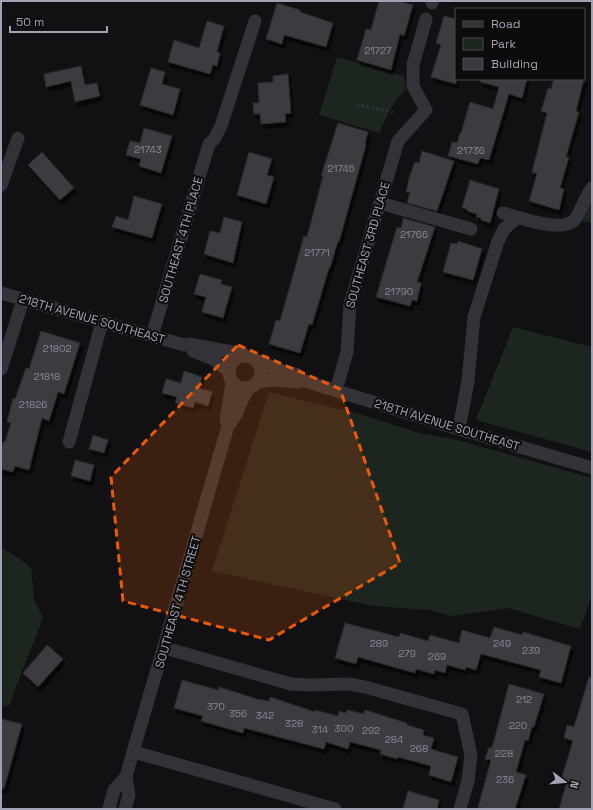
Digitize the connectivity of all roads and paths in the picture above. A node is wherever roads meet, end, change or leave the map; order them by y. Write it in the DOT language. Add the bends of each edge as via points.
graph roads {
  1 [pos="426,18"];
  2 [pos="255,21"];
  3 [pos="357,105"];
  4 [pos="393,112"];
  5 [pos="18,138"];
  6 [pos="1,185"];
  7 [pos="592,188"];
  8 [pos="380,203"];
  9 [pos="502,213"];
  10 [pos="518,217"];
  11 [pos="471,229"];
  12 [pos="1,293"];
  13 [pos="23,300"];
  14 [pos="102,322"];
  15 [pos="152,336"];
  16 [pos="184,345"];
  17 [pos="243,354"];
  18 [pos="258,361"];
  19 [pos="1,369"];
  20 [pos="230,377"];
  21 [pos="302,380"];
  22 [pos="254,385"];
  23 [pos="336,390"];
  24 [pos="228,426"];
  25 [pos="459,429"];
  26 [pos="69,442"];
  27 [pos="592,468"];
  28 [pos="165,648"];
  29 [pos="134,752"];
  30 [pos="126,777"];
  31 [pos="109,809"];
  32 [pos="125,809"];
  33 [pos="335,809"];
  34 [pos="460,809"];
  1 -- 8 [label="street, SOUTHEAST 3RD PLACE" via="413,65 413,86 426,110 398,141"];
  2 -- 15 [label="street, SOUTHEAST 4TH PLACE" via="221,126 209,144"];
  3 -- 4 [label="path"];
  5 -- 6 [label="street"];
  7 -- 10 [label="street" via="570,224 556,226"];
  8 -- 11 [label="street"];
  8 -- 23 [label="street, SOUTHEAST 3RD PLACE" via="350,304 347,352"];
  9 -- 10 [label="street"];
  10 -- 25 [label="street" via="510,222 501,235 474,317 468,381"];
  12 -- 13 [label="street, 218TH AVENUE SOUTHEAST"];
  13 -- 14 [label="street, 218TH AVENUE SOUTHEAST"];
  13 -- 19 [label="street"];
  14 -- 15 [label="street, 218TH AVENUE SOUTHEAST"];
  14 -- 26 [label="street"];
  15 -- 16 [label="street, 218TH AVENUE SOUTHEAST"];
  16 -- 17 [label="street, 218TH AVENUE SOUTHEAST"];
  16 -- 20 [label="street, 218TH AVENUE SOUTHEAST" via="188,350 213,359"];
  17 -- 18 [label="street"];
  17 -- 20 [label="street" via="234,360"];
  18 -- 21 [label="street, 218TH AVENUE SOUTHEAST" via="298,375"];
  18 -- 22 [label="street" via="261,374"];
  20 -- 22 [label="street" via="237,387"];
  20 -- 24 [label="street, SOUTHEAST 4TH STREET" via="226,420"];
  21 -- 22 [label="street, 218TH AVENUE SOUTHEAST" via="272,380"];
  21 -- 23 [label="street, 218TH AVENUE SOUTHEAST"];
  22 -- 24 [label="street, SOUTHEAST 4TH STREET" via="244,394 233,421"];
  23 -- 25 [label="street, 218TH AVENUE SOUTHEAST"];
  24 -- 28 [label="street, SOUTHEAST 4TH STREET"];
  25 -- 27 [label="street, 218TH AVENUE SOUTHEAST"];
  28 -- 29 [label="street, SOUTHEAST 4TH STREET"];
  28 -- 34 [label="street" via="291,684 348,684 462,714 471,755 468,781"];
  29 -- 30 [label="street, SOUTHEAST 4TH STREET"];
  29 -- 33 [label="street"];
  30 -- 31 [label="street, SOUTHEAST 4TH STREET" via="114,790"];
  30 -- 32 [label="street, SOUTHEAST 4TH STREET" via="129,795"];
}
